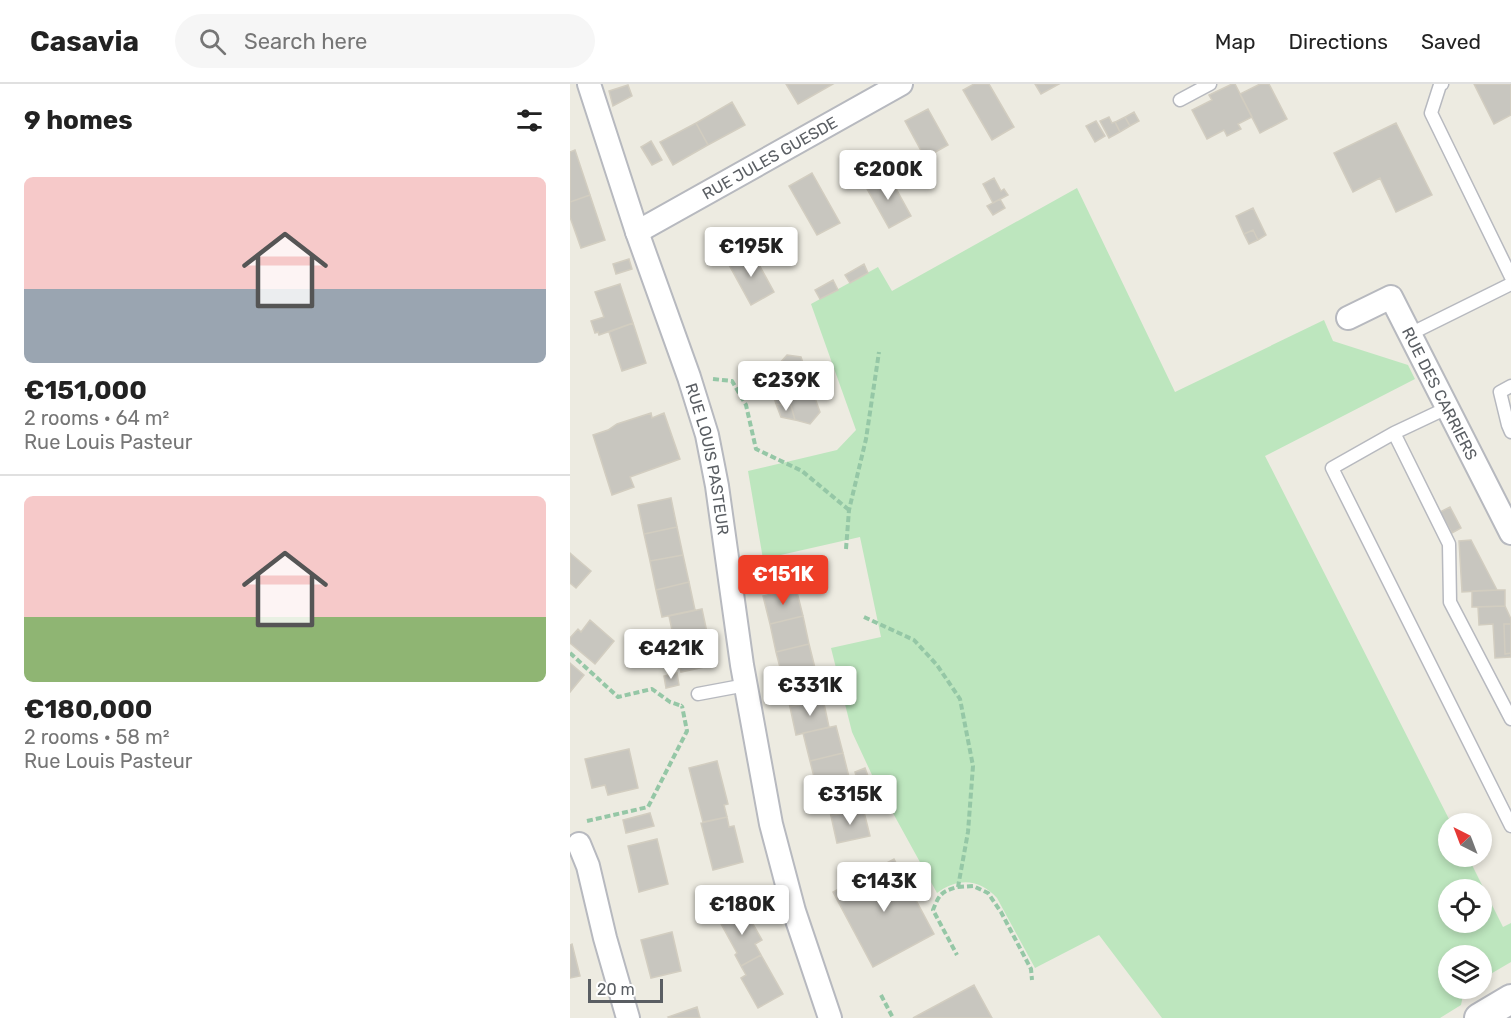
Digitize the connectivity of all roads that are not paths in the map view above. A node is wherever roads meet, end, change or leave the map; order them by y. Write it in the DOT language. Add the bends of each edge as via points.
graph roads {
  1 [pos="589,84"];
  2 [pos="901,84"];
  3 [pos="1210,84"];
  4 [pos="1442,84"];
  5 [pos="1180,100"];
  6 [pos="638,232"];
  7 [pos="1511,277"];
  8 [pos="1511,284"];
  9 [pos="1348,318"];
  10 [pos="1410,334"];
  11 [pos="1511,386"];
  12 [pos="1447,408"];
  13 [pos="1511,432"];
  14 [pos="1394,434"];
  15 [pos="1511,532"];
  16 [pos="746,685"];
  17 [pos="698,694"];
  18 [pos="1511,719"];
  19 [pos="1511,826"];
  20 [pos="580,833"];
  21 [pos="1511,999"];
  22 [pos="628,1018"];
  23 [pos="830,1018"];
  24 [pos="1479,1018"];
  1 -- 6 [label="street, RUE LOUIS PASTEUR"];
  2 -- 6 [label="street, RUE JULES GUESDE"];
  3 -- 5 [label="lane"];
  4 -- 7 [label="lane" via="1431,113"];
  6 -- 16 [label="street, RUE LOUIS PASTEUR" via="707,435"];
  8 -- 10 [label="lane"];
  9 -- 10 [label="street, RUE DES CARRIERS" via="1391,297"];
  10 -- 12 [label="street, RUE DES CARRIERS"];
  11 -- 13 [label="lane" via="1500,392"];
  12 -- 14 [label="lane"];
  12 -- 15 [label="street, RUE DES CARRIERS"];
  14 -- 18 [label="lane" via="1449,544 1450,602"];
  14 -- 19 [label="lane" via="1332,468"];
  16 -- 17 [label="lane"];
  16 -- 23 [label="street, RUE LOUIS PASTEUR" via="771,824 794,911"];
  20 -- 22 [label="street"];
  21 -- 24 [label="street"];
}
